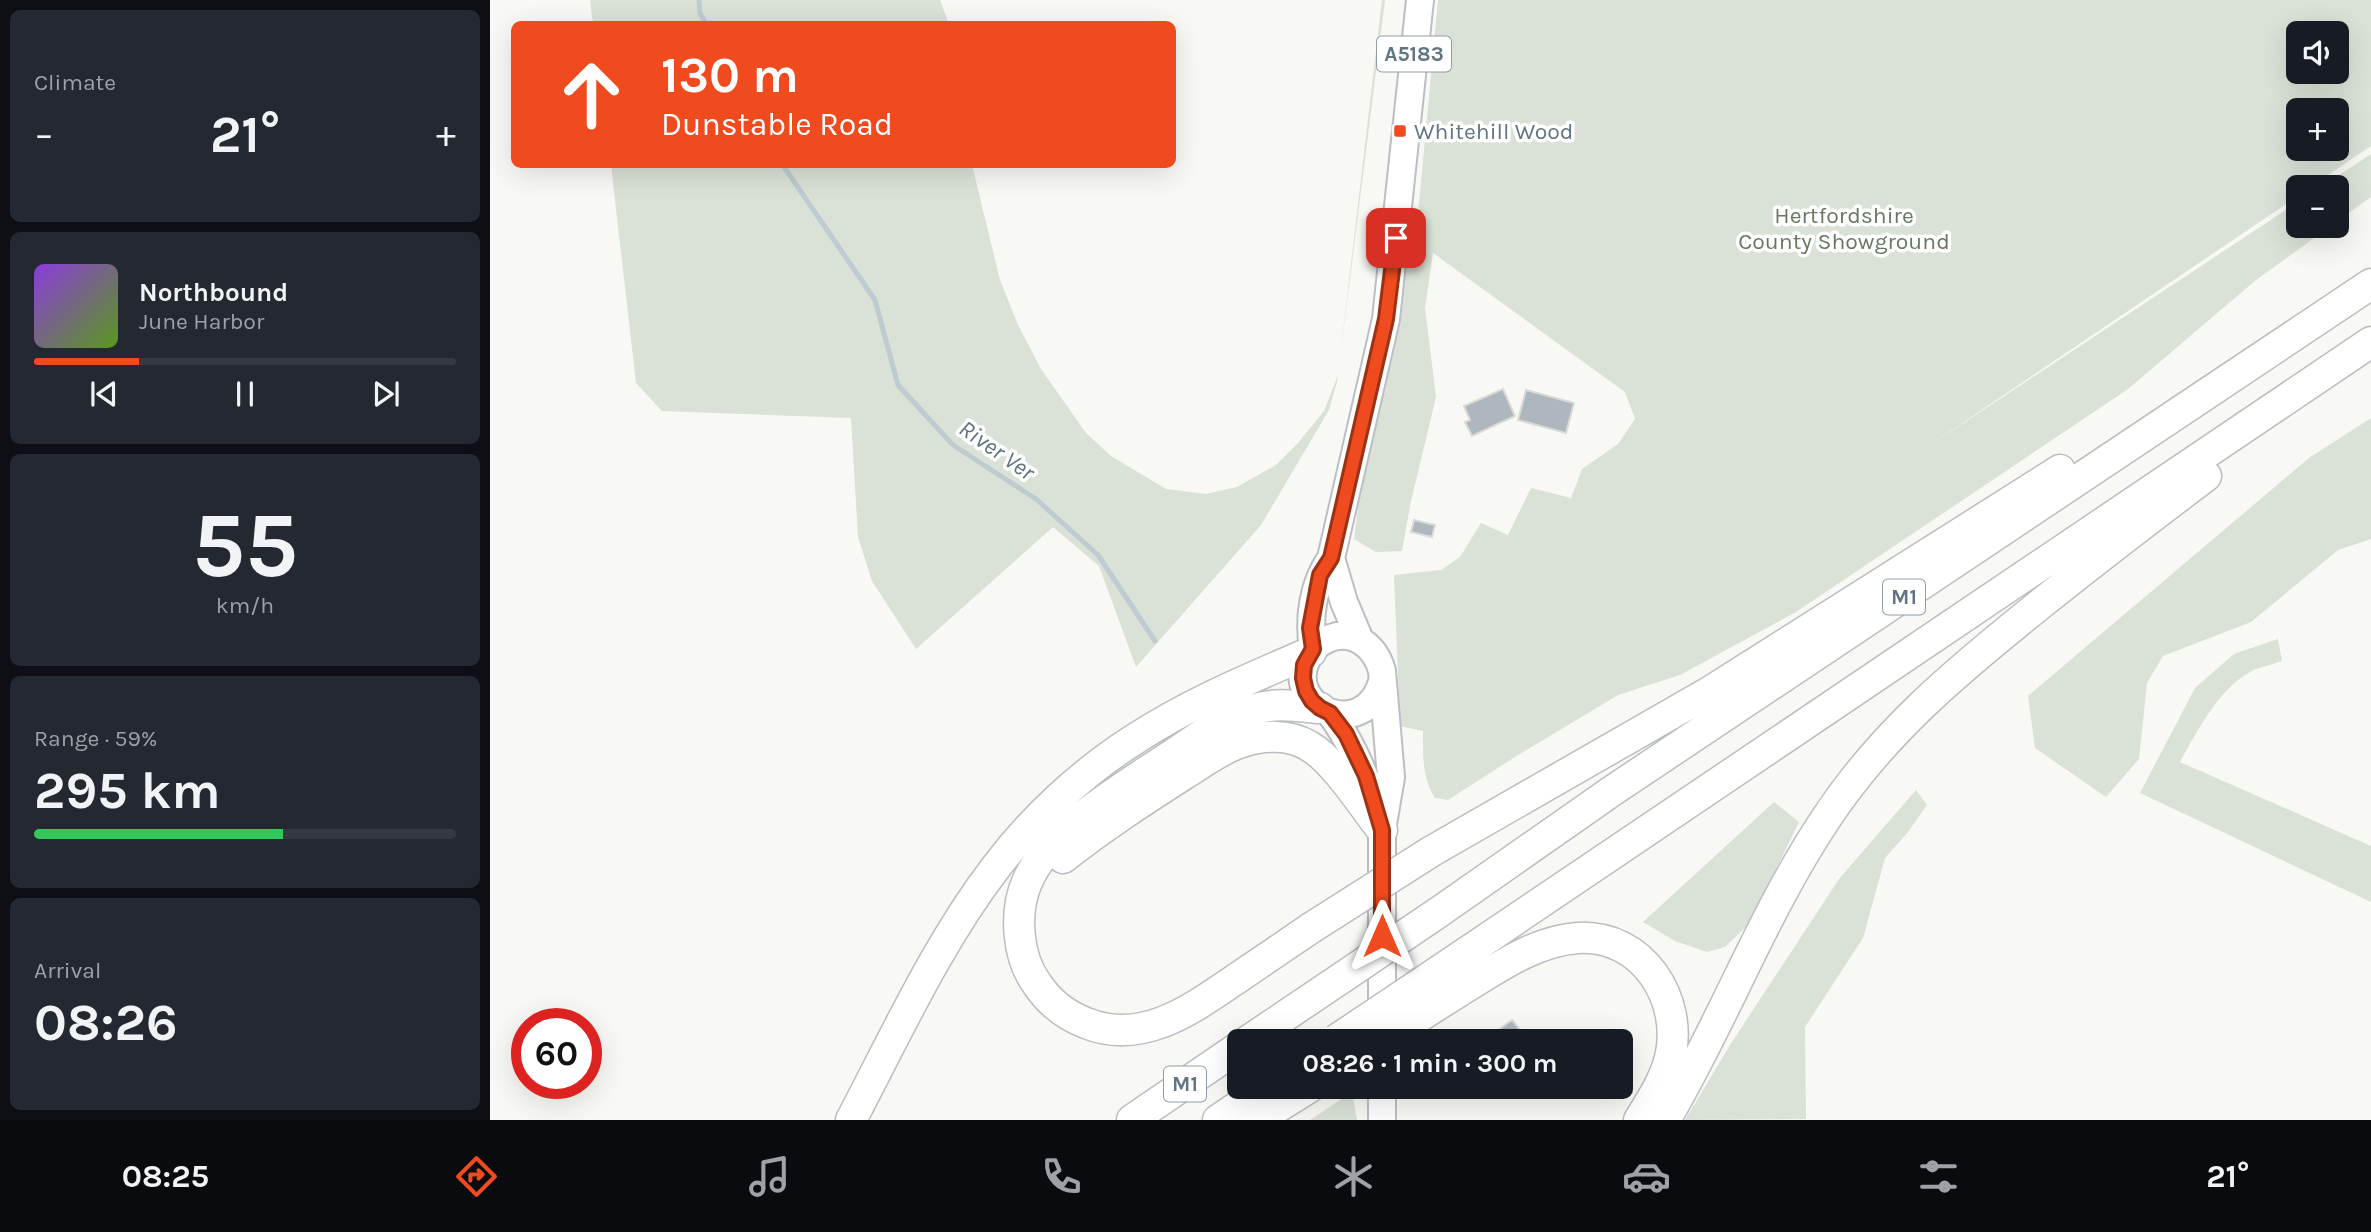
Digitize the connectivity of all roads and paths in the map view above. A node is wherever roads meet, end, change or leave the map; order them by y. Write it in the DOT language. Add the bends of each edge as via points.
graph roads {
  1 [pos="1420,0"];
  2 [pos="2371,282"];
  3 [pos="2371,344"];
  4 [pos="1331,558"];
  5 [pos="1360,640"];
  6 [pos="1312,650"];
  7 [pos="1382,682"];
  8 [pos="1325,711"];
  9 [pos="1382,830"];
  10 [pos="1022,900"];
  11 [pos="1450,981"];
  12 [pos="1266,1029"];
  13 [pos="1359,1029"];
  14 [pos="1382,1029"];
  15 [pos="1396,1029"];
  16 [pos="1227,1055"];
  17 [pos="1249,1099"];
  18 [pos="1291,1099"];
  19 [pos="1382,1099"];
  20 [pos="1382,1119"];
  21 [pos="851,1120"];
  22 [pos="1132,1120"];
  23 [pos="1218,1120"];
  24 [pos="1257,1120"];
  25 [pos="1639,1120"];
  26 [pos="1665,1120"];
  1 -- 4 [label="main road, A5183" via="1386,319"];
  2 -- 10 [label="highway, bridge" via="2138,421 1711,691 1432,851 1174,1017 1140,1029 1113,1030 1067,1014 1045,995 1025,959 1020,938"];
  2 -- 12 [label="highway, M1, bridge"];
  3 -- 11 [label="highway, M1"];
  3 -- 26 [label="highway" via="2301,405 1995,640 1898,728 1852,783 1804,853"];
  4 -- 5 [label="main road, A5183"];
  4 -- 6 [label="main road, A5183" via="1320,575 1315,596"];
  5 -- 6 [label="main road" via="1336,636"];
  5 -- 7 [label="main road" via="1377,656"];
  6 -- 8 [label="main road" via="1303,678 1306,691"];
  6 -- 21 [label="highway" via="1194,705 1136,738 1084,777 1041,818 996,867 947,941"];
  7 -- 8 [label="main road" via="1364,709 1348,715"];
  7 -- 9 [label="main road" via="1391,777"];
  8 -- 9 [label="main road" via="1346,734 1359,759"];
  8 -- 10 [label="highway" via="1281,704 1262,707 1236,715 1195,740 1069,830 1038,862"];
  9 -- 10 [label="highway" via="1319,751 1280,737 1249,740 1216,754 1117,819 1055,865"];
  9 -- 14 [label="main road"];
  11 -- 13 [label="highway, M1, bridge"];
  11 -- 15 [label="highway, bridge"];
  11 -- 25 [label="highway" via="1578,938 1605,941 1639,958 1664,991 1673,1035 1666,1069"];
  16 -- 22 [label="highway, M1"];
  17 -- 23 [label="highway, M1"];
  18 -- 24 [label="highway"];
  19 -- 20 [label="main road"];
}
